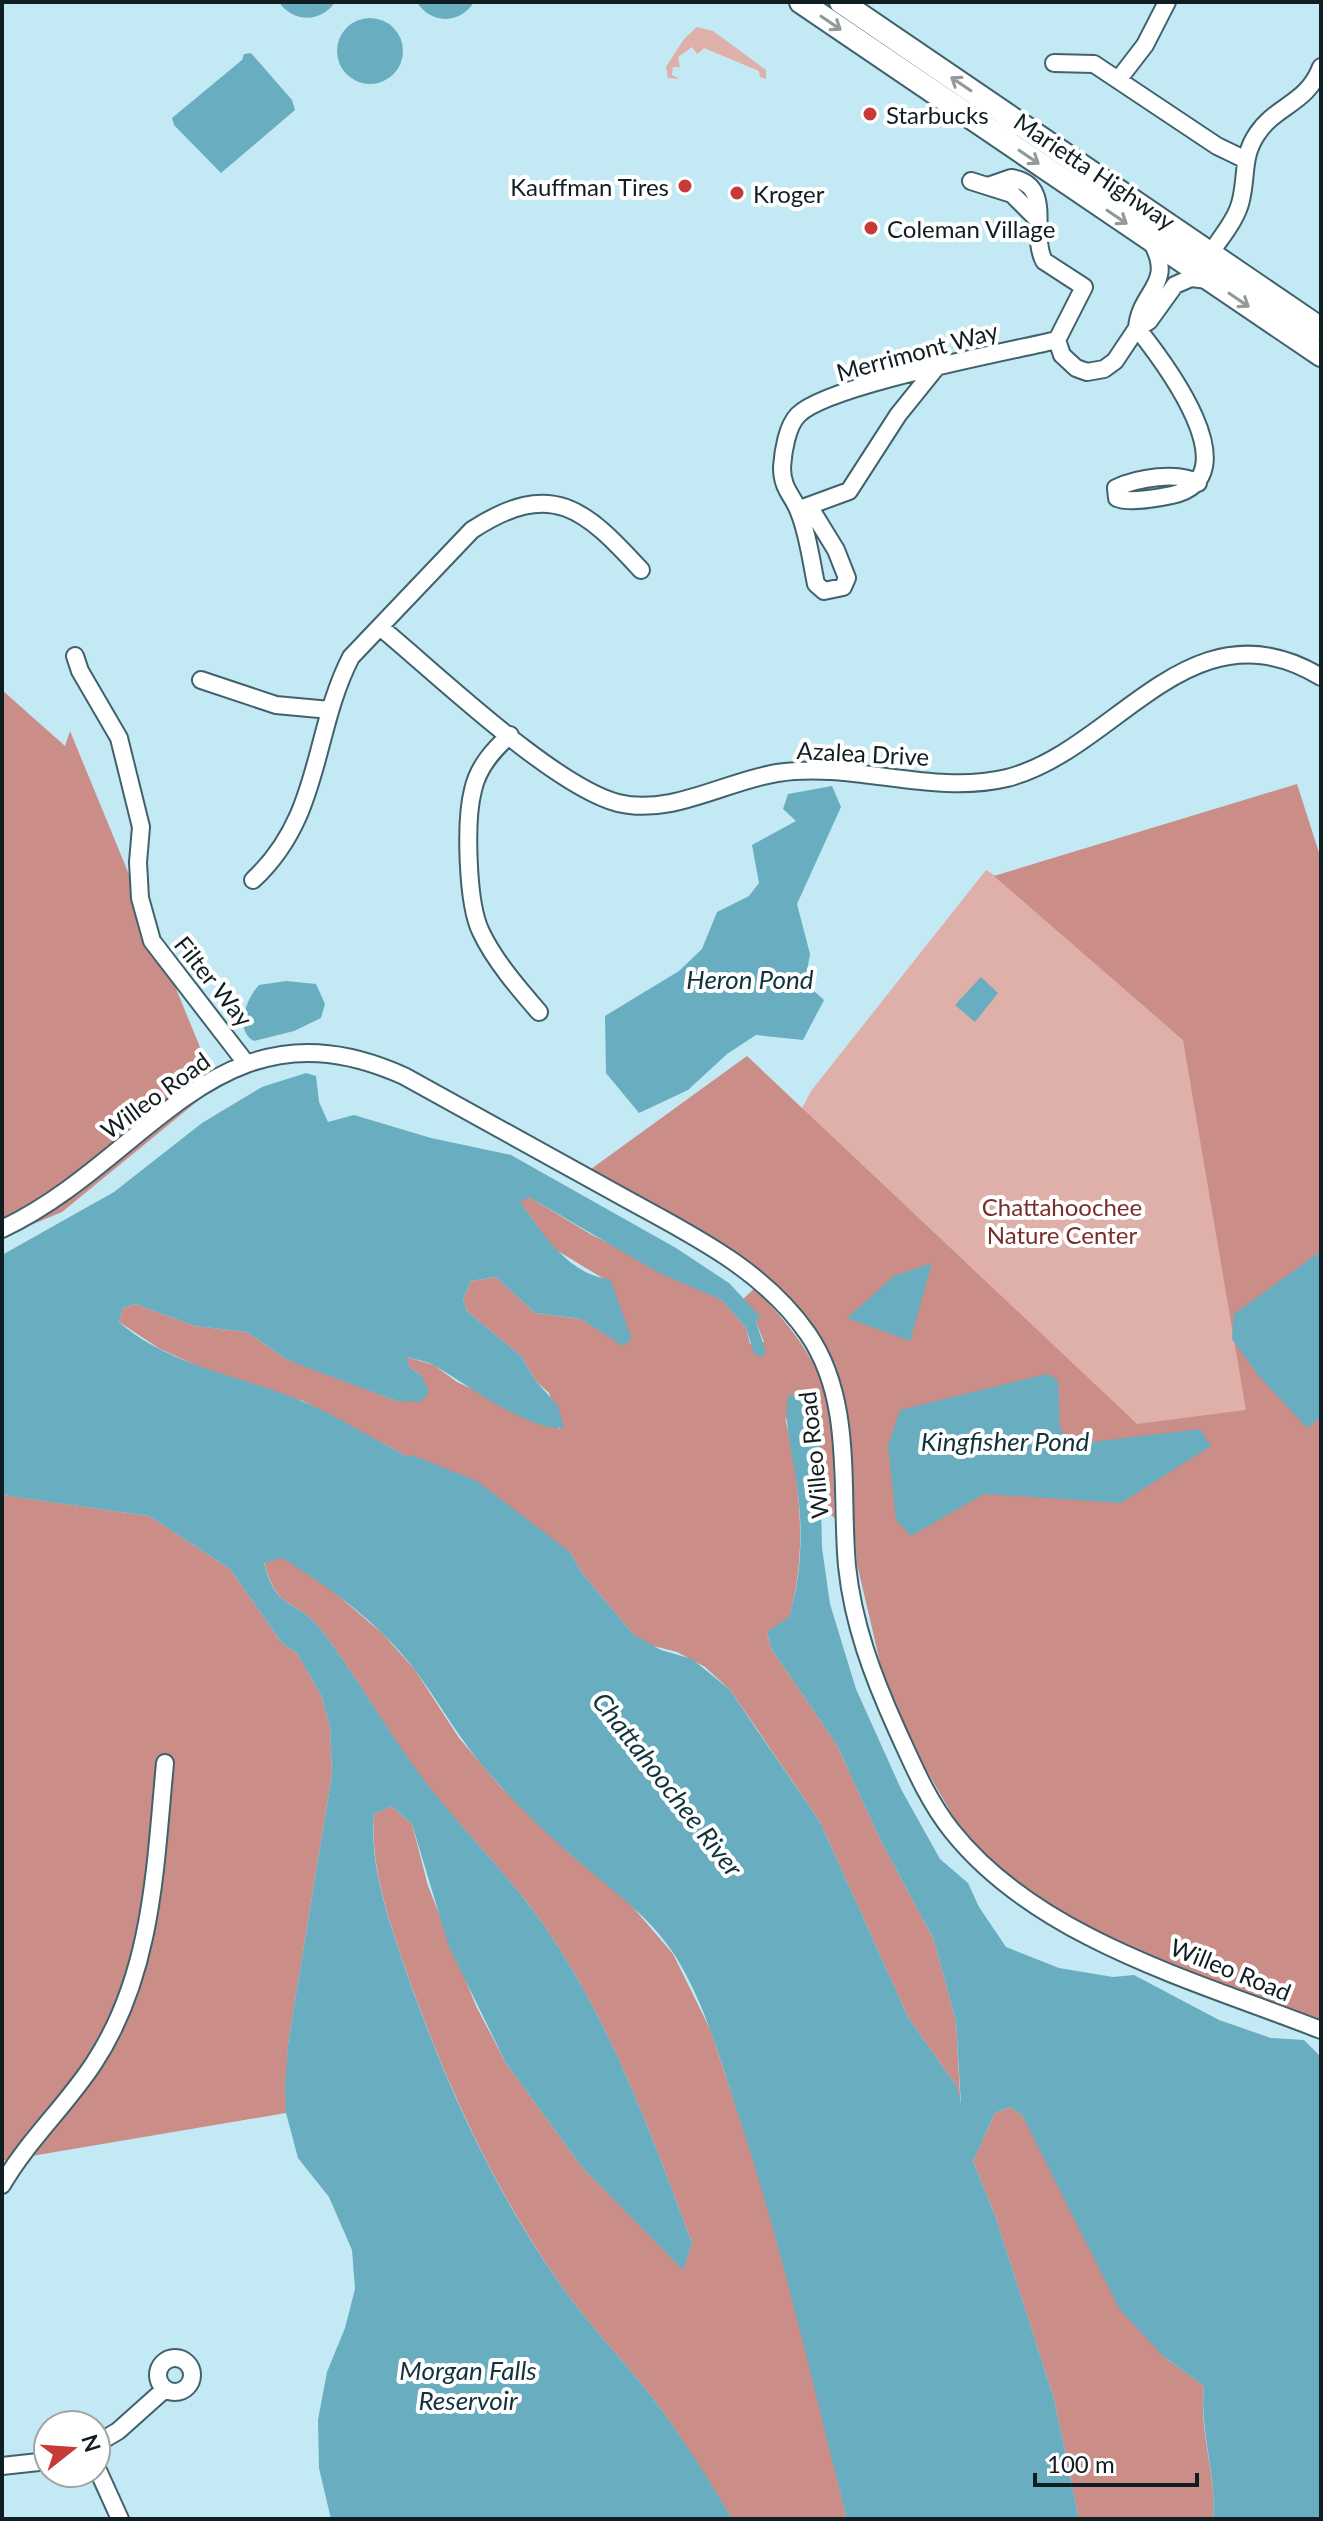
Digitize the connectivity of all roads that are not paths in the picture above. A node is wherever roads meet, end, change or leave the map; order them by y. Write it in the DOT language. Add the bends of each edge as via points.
graph roads {
  1 [pos="801,2"];
  2 [pos="841,2"];
  3 [pos="1167,2"];
  4 [pos="1054,63"];
  5 [pos="1321,67"];
  6 [pos="1118,80"];
  7 [pos="1244,159"];
  8 [pos="971,181"];
  9 [pos="1151,241"];
  10 [pos="1210,254"];
  11 [pos="1210,280"];
  12 [pos="1137,328"];
  13 [pos="1321,329"];
  14 [pos="1057,340"];
  15 [pos="1321,355"];
  16 [pos="935,369"];
  17 [pos="1198,483"];
  18 [pos="641,570"];
  19 [pos="380,627"];
  20 [pos="75,656"];
  21 [pos="1321,677"];
  22 [pos="201,680"];
  23 [pos="330,710"];
  24 [pos="510,735"];
  25 [pos="253,880"];
  26 [pos="539,1012"];
  27 [pos="246,1063"];
  28 [pos="2,1229"];
  29 [pos="165,1763"];
  30 [pos="1321,2030"];
  31 [pos="2,2185"];
  32 [pos="165,2389"];
  33 [pos="112,2433"];
  34 [pos="32,2463"];
  35 [pos="2,2466"];
  36 [pos="106,2489"];
  37 [pos="120,2519"];
  1 -- 9 [label="highway, Marietta Highway, one-way"];
  10 -- 2 [label="highway, Marietta Highway, one-way"];
  3 -- 6 [label="street" via="1145,45"];
  4 -- 6 [label="street" via="1094,64"];
  5 -- 7 [label="street" via="1306,93 1259,131"];
  6 -- 7 [label="street"];
  7 -- 10 [label="street" via="1241,200"];
  8 -- 14 [label="street" via="988,186 1011,178 1024,182 1039,201 1038,246 1044,261 1084,287"];
  9 -- 11 [label="highway, Marietta Highway"];
  9 -- 12 [label="street" via="1161,278 1138,314"];
  10 -- 13 [label="highway, Marietta Highway"];
  11 -- 12 [label="street" via="1178,283 1149,321"];
  11 -- 15 [label="highway, Marietta Highway, one-way"];
  12 -- 14 [label="street" via="1115,361 1092,372 1069,361"];
  12 -- 17 [label="street" via="1168,369 1192,414 1206,460"];
  14 -- 16 [label="street, Merrimont Way"];
  16 -- 16 [label="street, Merrimont Way" via="851,389 801,412 782,468 788,498 804,508 849,491"];
  18 -- 19 [label="street" via="589,518 557,505 523,505 472,530"];
  19 -- 23 [label="street" via="351,657"];
  19 -- 24 [label="street, Azalea Drive"];
  20 -- 27 [label="street, Filter Way" via="111,720 126,765 141,827 138,862 147,929 168,965"];
  21 -- 24 [label="street, Azalea Drive" via="1290,662 1259,657 1206,661 1149,690 1053,759 984,782 798,771 755,777 681,800 620,804 578,786"];
  22 -- 23 [label="street" via="276,705"];
  23 -- 25 [label="street" via="307,799 271,863"];
  24 -- 26 [label="street" via="493,750 473,790 472,900 488,946"];
  27 -- 28 [label="street, Willeo Road" via="214,1078 87,1176"];
  27 -- 30 [label="street, Willeo Road" via="321,1051 384,1067 733,1259 769,1290 805,1330 828,1375 841,1443 850,1590 861,1641 909,1757 952,1831 987,1869 1053,1918 1100,1943"];
  29 -- 31 [label="street" via="152,1896 130,1992 94,2064"];
  32 -- 33 [label="street"];
  34 -- 35 [label="street"];
  36 -- 37 [label="street"];
}
